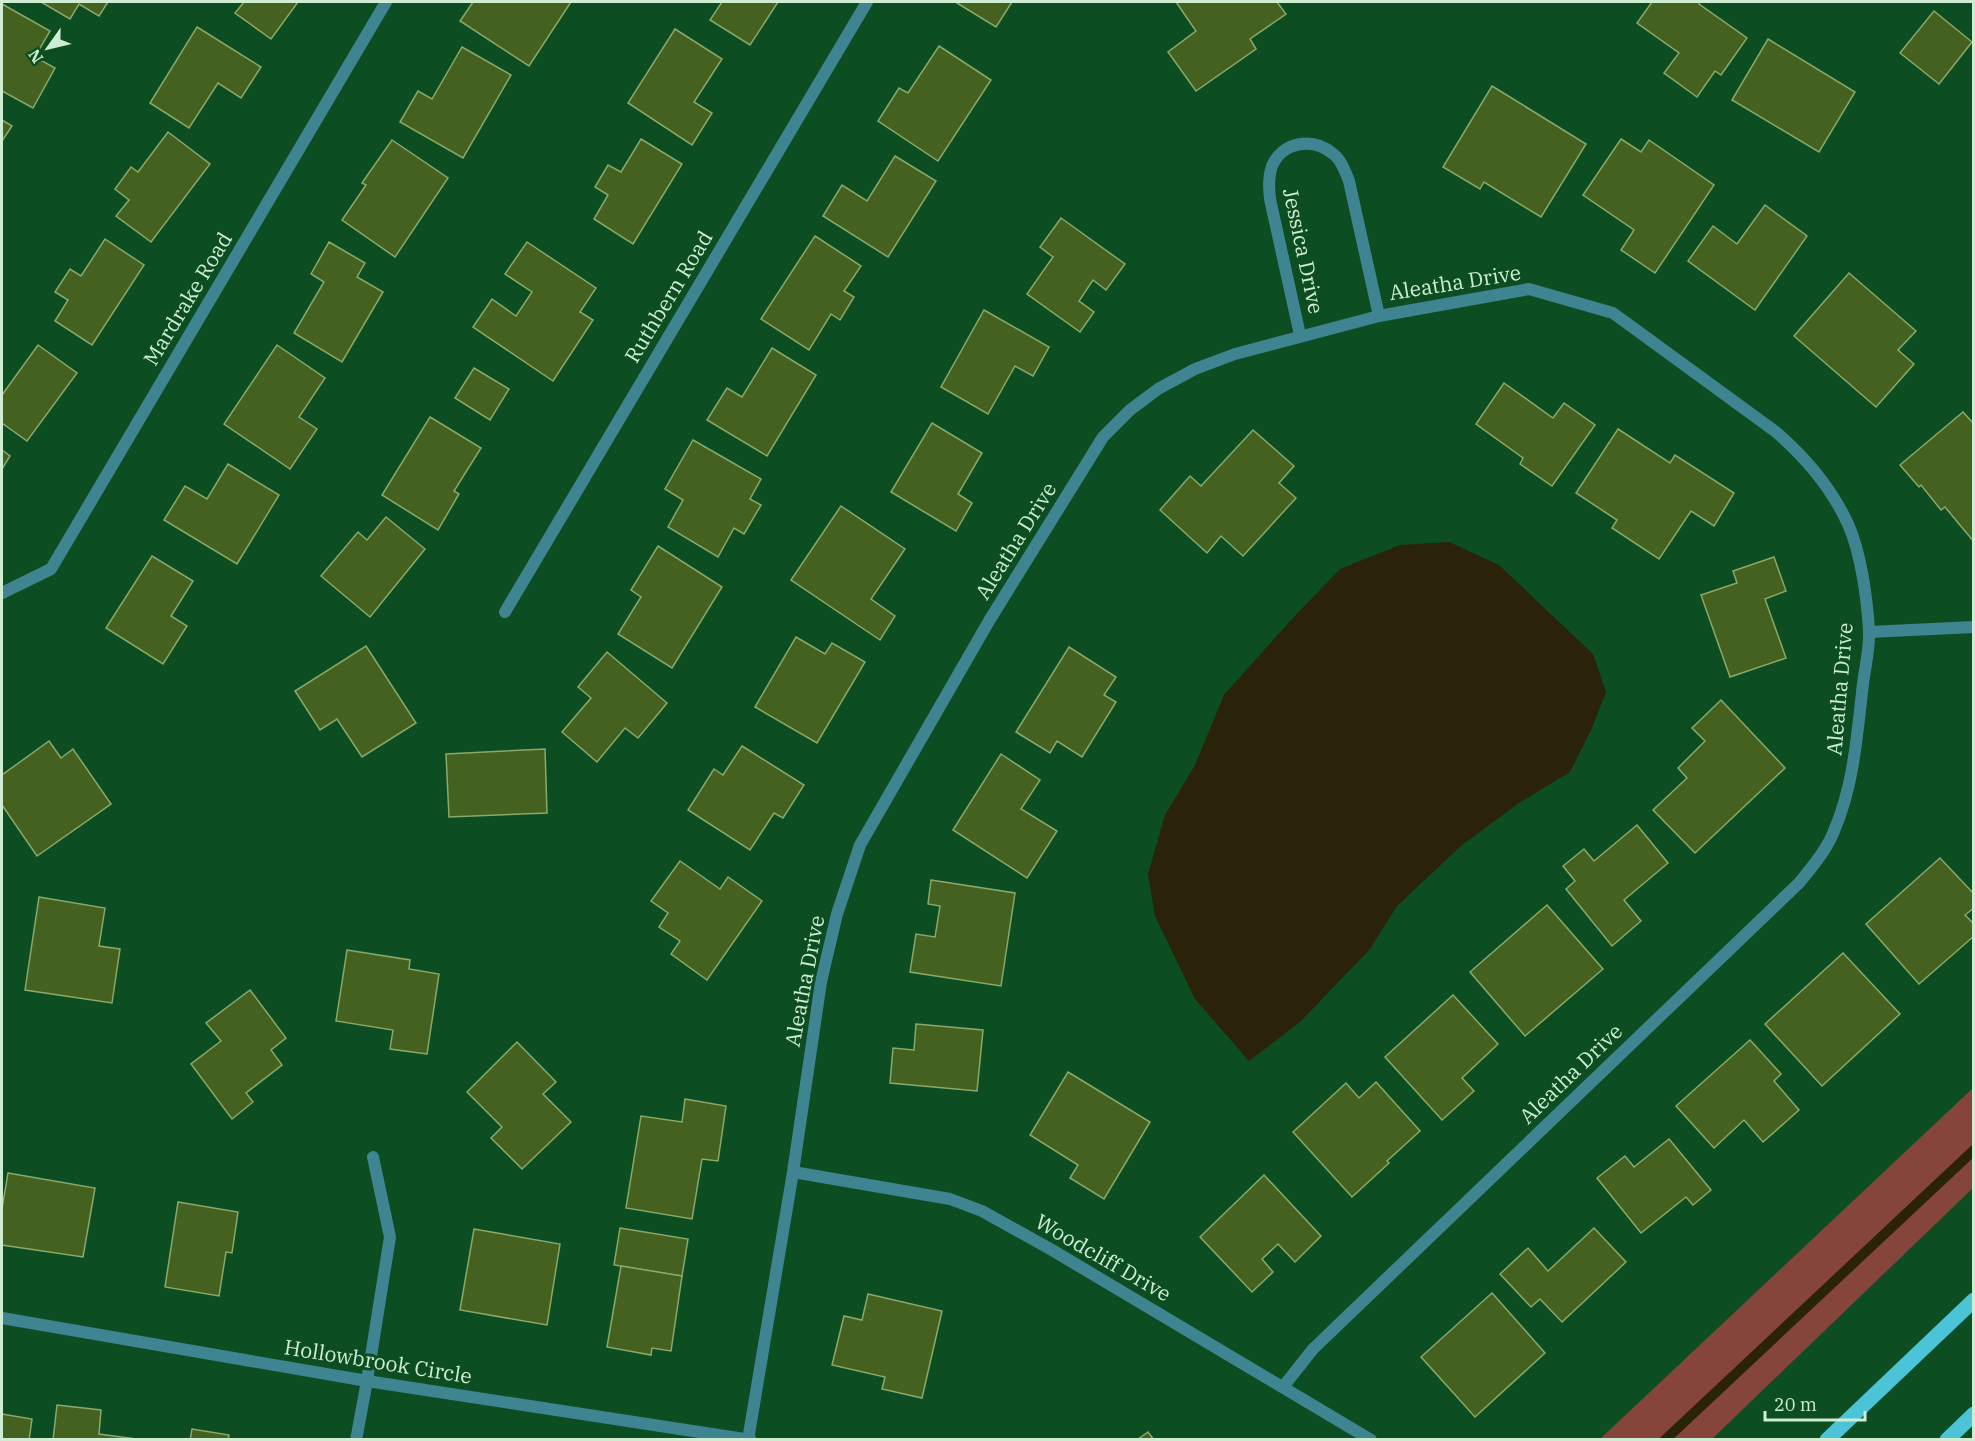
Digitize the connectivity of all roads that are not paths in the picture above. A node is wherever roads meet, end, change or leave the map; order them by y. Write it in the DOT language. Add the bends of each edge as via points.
graph roads {
  1 [pos="386,2"];
  2 [pos="867,2"];
  3 [pos="1379,316"];
  4 [pos="1300,336"];
  5 [pos="2,593"];
  6 [pos="505,612"];
  7 [pos="1974,627"];
  8 [pos="1869,632"];
  9 [pos="373,1157"];
  10 [pos="793,1172"];
  11 [pos="1974,1300"];
  12 [pos="2,1318"];
  13 [pos="368,1381"];
  14 [pos="1283,1387"];
  15 [pos="1974,1414"];
  16 [pos="749,1439"];
  17 [pos="356,1440"];
  18 [pos="1371,1440"];
  19 [pos="1827,1440"];
  20 [pos="1947,1440"];
  1 -- 5 [label="street, Mardrake Road" via="51,569"];
  2 -- 6 [label="street, Ruthbern Road"];
  3 -- 4 [label="street, Aleatha Drive"];
  3 -- 4 [label="street, Jessica Drive" via="1342,165 1334,153 1323,147 1299,144 1280,154 1269,179"];
  3 -- 8 [label="street, Aleatha Drive" via="1528,289 1613,313 1776,432 1820,476 1849,525 1857,550"];
  4 -- 10 [label="street, Aleatha Drive" via="1195,369 1130,410 1103,437 989,621 860,845 837,914 821,982"];
  7 -- 8 [label="street"];
  8 -- 14 [label="street, Aleatha Drive" via="1853,768 1834,832 1818,859 1798,883 1313,1349"];
  9 -- 13 [label="street" via="390,1237"];
  10 -- 14 [label="street, Woodcliff Drive" via="950,1198 982,1211"];
  10 -- 16 [label="street, Aleatha Drive"];
  11 -- 19 [label="main road"];
  12 -- 13 [label="street, Hollowbrook Circle"];
  13 -- 16 [label="street, Hollowbrook Circle"];
  13 -- 17 [label="street"];
  14 -- 18 [label="street, Woodcliff Drive"];
  15 -- 20 [label="main road"];
}
